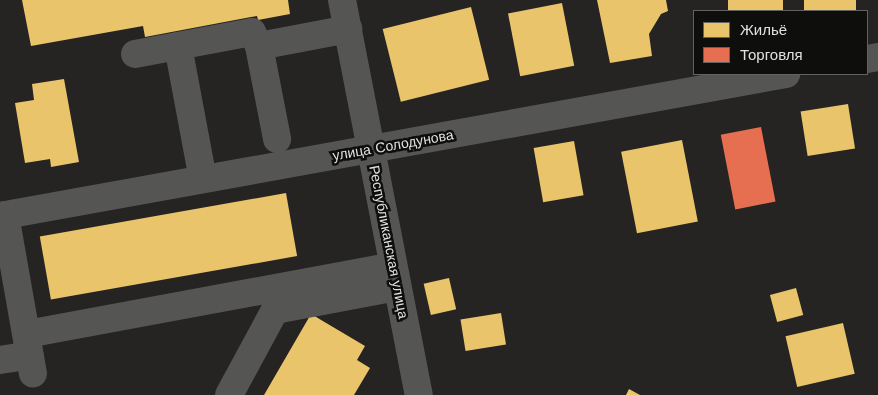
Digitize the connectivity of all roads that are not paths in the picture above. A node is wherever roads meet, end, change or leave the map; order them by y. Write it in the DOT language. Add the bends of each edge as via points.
graph roads {
  1 [pos="342,0"];
  2 [pos="348,29"];
  3 [pos="178,46"];
  4 [pos="259,46"];
  5 [pos="135,54"];
  6 [pos="780,75"];
  7 [pos="277,139"];
  8 [pos="371,149"];
  9 [pos="203,179"];
  10 [pos="2,215"];
  11 [pos="395,277"];
  12 [pos="30,354"];
  13 [pos="0,360"];
  14 [pos="229,395"];
  15 [pos="419,395"];
  1 -- 2 [label="street, Республиканская улица"];
  2 -- 4 [label="street"];
  2 -- 8 [label="street, Республиканская улица"];
  3 -- 4 [label="street" via="252,32"];
  3 -- 5 [label="street"];
  3 -- 9 [label="street"];
  4 -- 7 [label="street"];
  6 -- 8 [label="street, улица Солодунова"];
  8 -- 9 [label="street, улица Солодунова"];
  8 -- 11 [label="street, Республиканская улица"];
  9 -- 10 [label="street, улица Солодунова"];
  10 -- 12 [label="street"];
  11 -- 12 [label="street"];
  11 -- 14 [label="street" via="276,310"];
  11 -- 15 [label="street, Республиканская улица"];
  12 -- 13 [label="street"];
}
